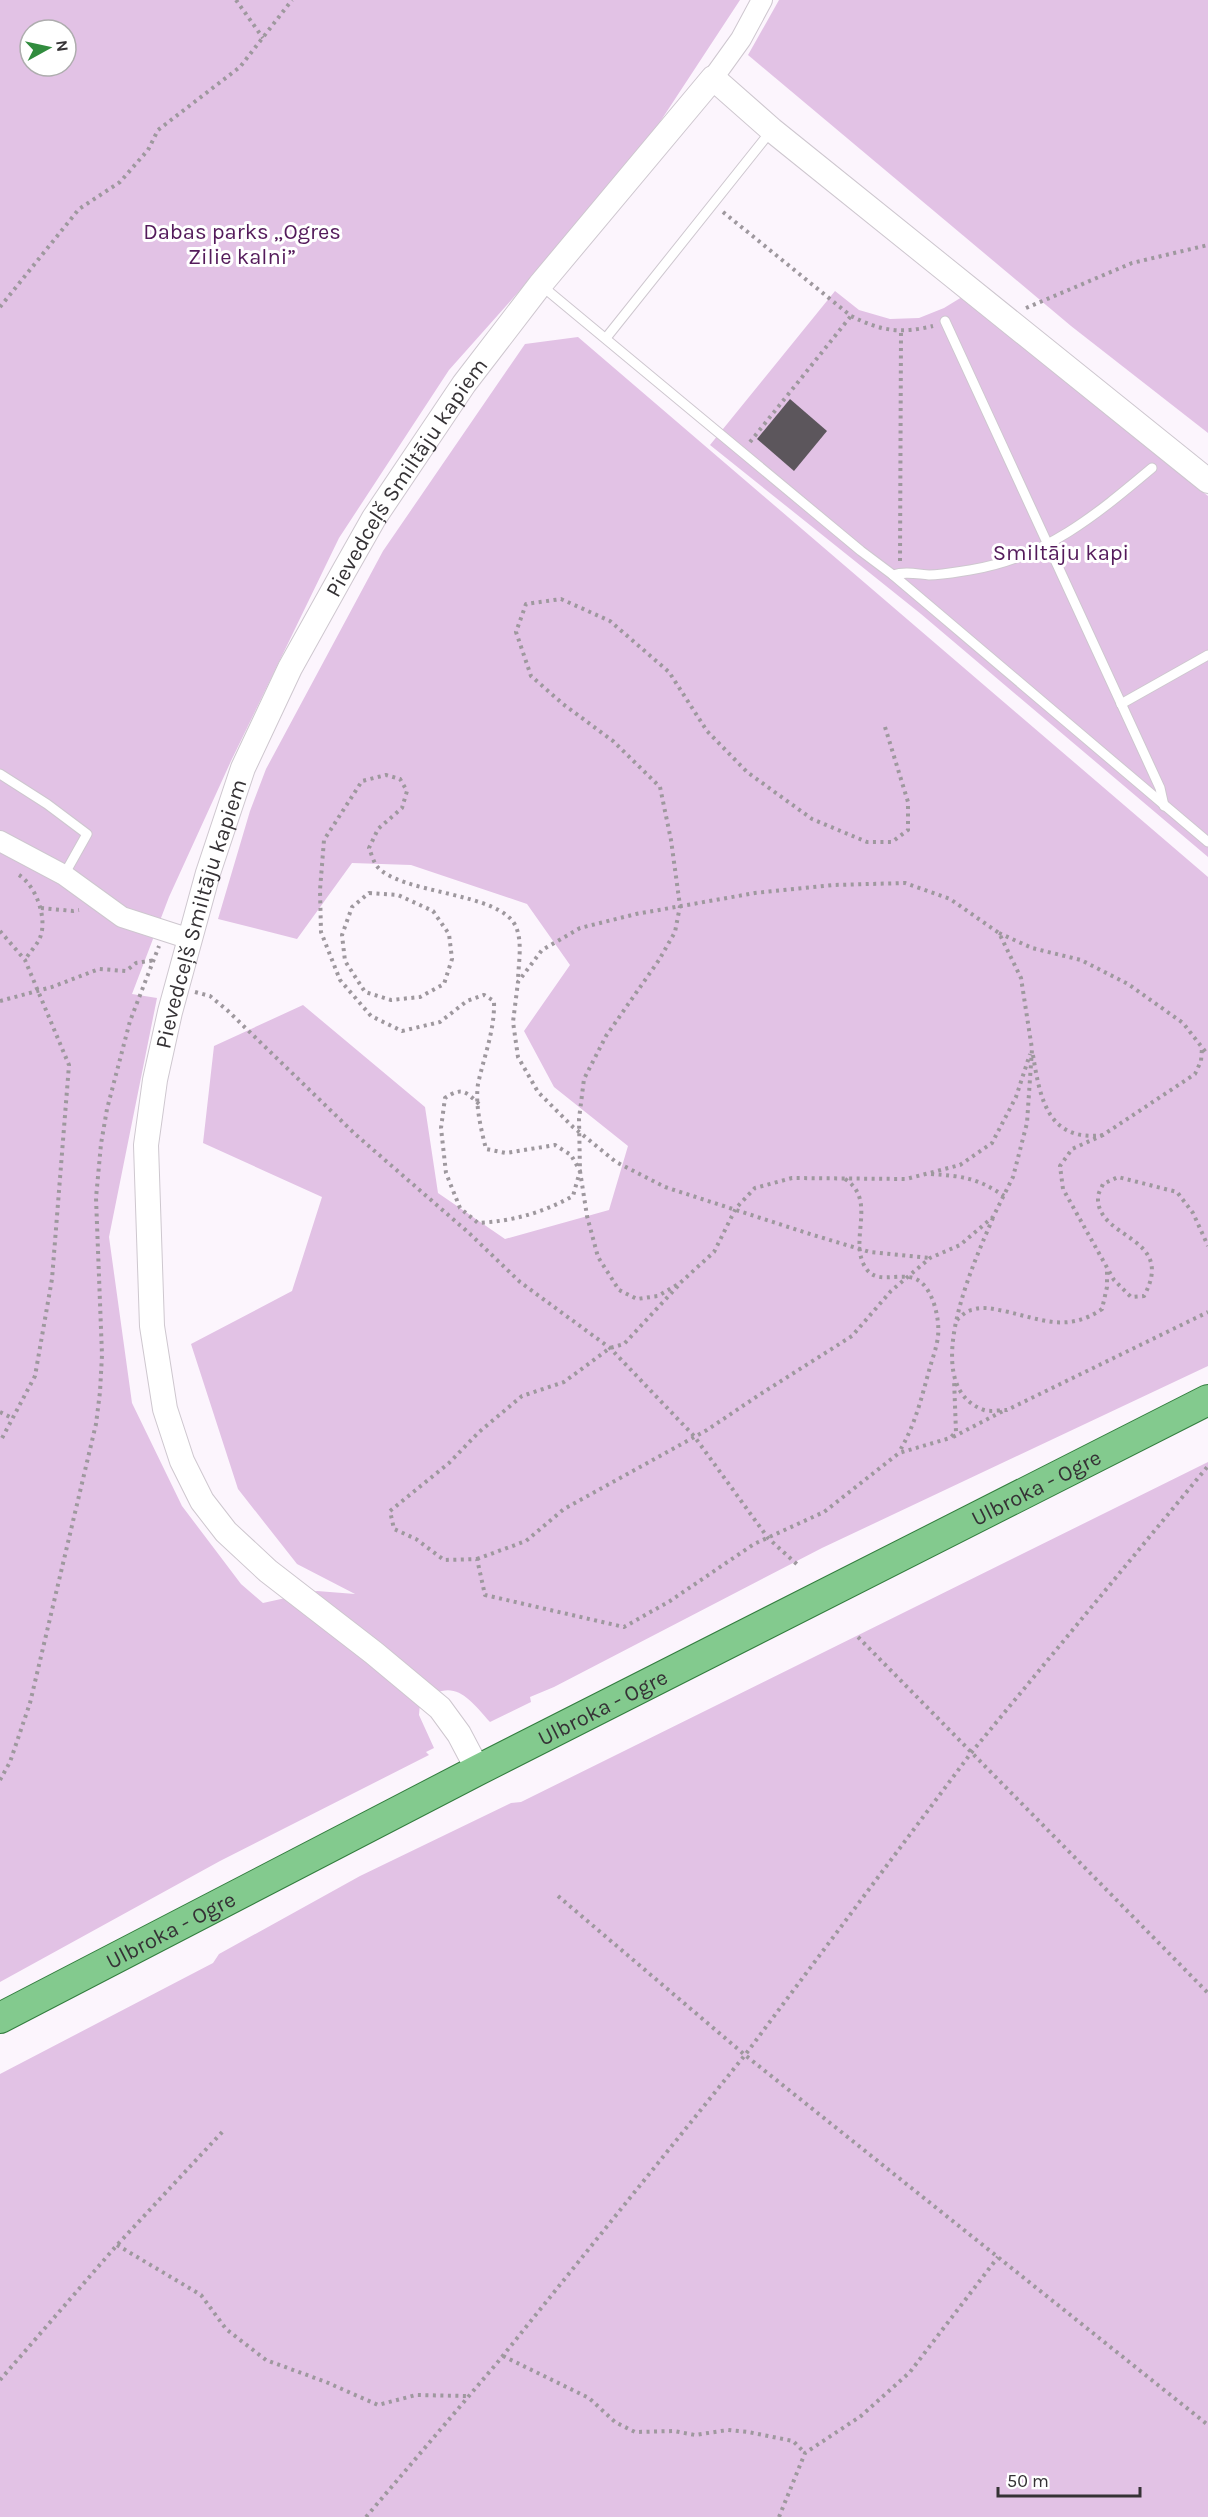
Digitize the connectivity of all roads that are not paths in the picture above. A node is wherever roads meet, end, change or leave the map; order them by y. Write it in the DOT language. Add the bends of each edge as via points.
graph roads {
  1 [pos="762,0"];
  2 [pos="713,78"];
  3 [pos="772,130"];
  4 [pos="540,285"];
  5 [pos="945,321"];
  6 [pos="606,338"];
  7 [pos="1152,468"];
  8 [pos="1208,481"];
  9 [pos="1048,543"];
  10 [pos="896,573"];
  11 [pos="1208,655"];
  12 [pos="1121,704"];
  13 [pos="0,774"];
  14 [pos="1164,806"];
  15 [pos="0,841"];
  16 [pos="1208,842"];
  17 [pos="64,875"];
  18 [pos="190,939"];
  19 [pos="1208,1400"];
  20 [pos="478,1770"];
  21 [pos="0,2018"];
  1 -- 2 [label="street"];
  2 -- 3 [label="street"];
  2 -- 4 [label="street, Pievedceļš Smiltāju kapiem"];
  3 -- 6 [label="lane"];
  3 -- 8 [label="street"];
  4 -- 6 [label="lane"];
  4 -- 18 [label="street, Pievedceļš Smiltāju kapiem" via="464,384 386,499 290,668 243,768"];
  5 -- 9 [label="lane"];
  6 -- 10 [label="lane" via="861,551"];
  7 -- 9 [label="lane" via="1075,530"];
  9 -- 10 [label="lane" via="1001,564 971,570 932,575"];
  9 -- 12 [label="lane"];
  10 -- 14 [label="lane"];
  11 -- 12 [label="lane"];
  12 -- 14 [label="lane" via="1160,788"];
  13 -- 17 [label="lane" via="87,834"];
  14 -- 16 [label="lane"];
  15 -- 17 [label="street"];
  17 -- 18 [label="street" via="122,917"];
  18 -- 20 [label="street, Pievedceļš Smiltāju kapiem" via="155,1080 146,1145 152,1326 165,1409 182,1461 202,1501 226,1532 267,1571 440,1708"];
  19 -- 20 [label="main road, Ulbroka - Ogre"];
  20 -- 21 [label="main road, Ulbroka - Ogre"];
}
